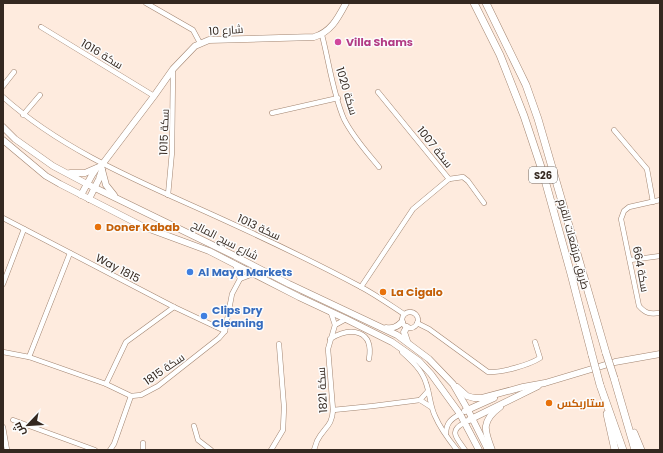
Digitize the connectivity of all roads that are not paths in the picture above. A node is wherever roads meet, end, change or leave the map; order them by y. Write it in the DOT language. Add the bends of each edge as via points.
graph roads {
  1 [pos="146,3"];
  2 [pos="346,3"];
  3 [pos="474,3"];
  4 [pos="486,3"];
  5 [pos="41,27"];
  6 [pos="322,35"];
  7 [pos="200,43"];
  8 [pos="173,69"];
  9 [pos="14,72"];
  10 [pos="3,86"];
  11 [pos="378,92"];
  12 [pos="40,95"];
  13 [pos="154,96"];
  14 [pos="3,97"];
  15 [pos="338,98"];
  16 [pos="272,113"];
  17 [pos="23,115"];
  18 [pos="3,127"];
  19 [pos="614,130"];
  20 [pos="3,140"];
  21 [pos="101,167"];
  22 [pos="378,167"];
  23 [pos="67,172"];
  24 [pos="449,179"];
  25 [pos="87,184"];
  26 [pos="95,188"];
  27 [pos="81,195"];
  28 [pos="168,195"];
  29 [pos="117,198"];
  30 [pos="89,199"];
  31 [pos="660,200"];
  32 [pos="652,202"];
  33 [pos="484,203"];
  34 [pos="3,218"];
  35 [pos="24,229"];
  36 [pos="70,253"];
  37 [pos="660,256"];
  38 [pos="630,260"];
  39 [pos="235,264"];
  40 [pos="5,274"];
  41 [pos="253,274"];
  42 [pos="240,279"];
  43 [pos="3,284"];
  44 [pos="361,287"];
  45 [pos="174,308"];
  46 [pos="660,312"];
  47 [pos="331,313"];
  48 [pos="404,314"];
  49 [pos="346,319"];
  50 [pos="417,323"];
  51 [pos="404,324"];
  52 [pos="334,325"];
  53 [pos="383,328"];
  54 [pos="225,331"];
  55 [pos="330,339"];
  56 [pos="392,342"];
  57 [pos="408,342"];
  58 [pos="535,342"];
  59 [pos="279,344"];
  60 [pos="5,352"];
  61 [pos="660,354"];
  62 [pos="29,357"];
  63 [pos="370,359"];
  64 [pos="545,383"];
  65 [pos="106,384"];
  66 [pos="453,384"];
  67 [pos="600,385"];
  68 [pos="616,388"];
  69 [pos="428,391"];
  70 [pos="510,391"];
  71 [pos="131,396"];
  72 [pos="513,398"];
  73 [pos="420,400"];
  74 [pos="431,407"];
  75 [pos="333,410"];
  76 [pos="468,410"];
  77 [pos="460,414"];
  78 [pos="472,418"];
  79 [pos="13,420"];
  80 [pos="464,423"];
  81 [pos="194,426"];
  82 [pos="3,427"];
  83 [pos="446,436"];
  84 [pos="143,443"];
  85 [pos="7,450"];
  86 [pos="94,450"];
  87 [pos="110,450"];
  88 [pos="143,450"];
  89 [pos="211,450"];
  90 [pos="271,450"];
  91 [pos="314,450"];
  92 [pos="457,450"];
  93 [pos="465,450"];
  94 [pos="479,450"];
  95 [pos="488,450"];
  96 [pos="492,450"];
  97 [pos="615,450"];
  98 [pos="623,450"];
  99 [pos="635,450"];
  100 [pos="641,450"];
  1 -- 7 [label="street" via="193,30"];
  2 -- 6 [label="street" via="336,20"];
  3 -- 67 [label="main road, طريق مرتفعات القرم / S26, bridge" via="500,55 524,116 545,180"];
  4 -- 68 [label="main road, طريق مرتفعات القرم / S26, bridge" via="526,85 538,119"];
  5 -- 13 [label="street, سكة 1016"];
  6 -- 7 [label="street, شارع 10" via="209,40"];
  6 -- 15 [label="street, سكة 1020"];
  7 -- 8 [label="street, شارع 10"];
  8 -- 13 [label="street, شارع 10"];
  8 -- 28 [label="street, سكة 1015" via="172,152"];
  9 -- 10 [label="street"];
  11 -- 24 [label="street, سكة 1007"];
  12 -- 17 [label="street"];
  13 -- 21 [label="street, شارع 10"];
  14 -- 17 [label="street, سكة 1013"];
  15 -- 16 [label="street"];
  15 -- 22 [label="street, سكة 1020" via="344,119"];
  17 -- 21 [label="street, سكة 1013"];
  18 -- 23 [label="street, شارع سيح المالح" via="15,139 53,166"];
  19 -- 32 [label="street" via="647,169"];
  20 -- 27 [label="street, شارع سيح المالح" via="46,176"];
  21 -- 23 [label="street" via="85,173"];
  21 -- 25 [label="street"];
  21 -- 26 [label="street"];
  21 -- 28 [label="street, سكة 1013"];
  21 -- 29 [label="street" via="106,185"];
  23 -- 25 [label="street, شارع سيح المالح"];
  24 -- 33 [label="street" via="463,177"];
  24 -- 44 [label="street, سكة 1007" via="413,209"];
  25 -- 26 [label="street, شارع سيح المالح"];
  25 -- 27 [label="street"];
  26 -- 29 [label="street, شارع سيح المالح"];
  26 -- 30 [label="street"];
  27 -- 30 [label="street, شارع سيح المالح"];
  28 -- 44 [label="street, سكة 1013"];
  29 -- 53 [label="street, شارع سيح المالح"];
  30 -- 39 [label="street, شارع سيح المالح" via="144,227 209,251"];
  31 -- 32 [label="street"];
  32 -- 38 [label="street, سكة 664" via="629,207 624,211 621,219"];
  34 -- 35 [label="street, Way 1815"];
  35 -- 36 [label="street, Way 1815"];
  35 -- 40 [label="street"];
  36 -- 45 [label="street, Way 1815"];
  36 -- 62 [label="street"];
  37 -- 38 [label="street"];
  38 -- 46 [label="street, سكة 664" via="639,306 644,312 651,314"];
  39 -- 41 [label="street, شارع سيح المالح"];
  39 -- 42 [label="street"];
  40 -- 43 [label="street"];
  41 -- 42 [label="street"];
  41 -- 47 [label="street, شارع سيح المالح"];
  42 -- 54 [label="street" via="232,294"];
  44 -- 48 [label="street, سكة 1013"];
  45 -- 54 [label="street, Way 1815"];
  45 -- 65 [label="street" via="126,342"];
  47 -- 49 [label="street, شارع سيح المالح"];
  47 -- 52 [label="street, سكة 1821"];
  48 -- 50 [label="street" via="414,314"];
  48 -- 51 [label="street"];
  49 -- 52 [label="street"];
  49 -- 56 [label="street, شارع سيح المالح"];
  50 -- 51 [label="street" via="412,327"];
  50 -- 58 [label="street" via="488,372 502,371 540,358"];
  51 -- 53 [label="street" via="392,329"];
  51 -- 57 [label="street" via="404,336"];
  52 -- 55 [label="street, سكة 1821"];
  53 -- 57 [label="street, شارع سيح المالح"];
  54 -- 71 [label="street, سكة 1815" via="209,347 158,386"];
  55 -- 63 [label="street" via="343,332 357,332 366,338 369,344"];
  55 -- 75 [label="street, سكة 1821" via="328,349"];
  56 -- 69 [label="street" via="416,366"];
  56 -- 77 [label="street, شارع سيح المالح" via="431,374"];
  57 -- 66 [label="street, شارع سيح المالح"];
  59 -- 90 [label="street" via="284,407 283,430"];
  60 -- 62 [label="street"];
  61 -- 64 [label="street" via="615,362"];
  62 -- 65 [label="street"];
  64 -- 70 [label="street"];
  64 -- 72 [label="street"];
  65 -- 71 [label="street"];
  66 -- 70 [label="street" via="467,396 474,398"];
  66 -- 76 [label="street, شارع سيح المالح"];
  67 -- 97 [label="main road"];
  67 -- 98 [label="main road, طريق مرتفعات القرم / S26"];
  68 -- 99 [label="main road, طريق مرتفعات القرم / S26"];
  68 -- 100 [label="main road"];
  69 -- 73 [label="street"];
  69 -- 74 [label="street"];
  70 -- 76 [label="street"];
  71 -- 87 [label="street"];
  72 -- 78 [label="street"];
  72 -- 96 [label="street" via="489,416 486,422 486,432"];
  73 -- 74 [label="street"];
  73 -- 75 [label="street"];
  74 -- 83 [label="street"];
  75 -- 91 [label="street, سكة 1821" via="329,426"];
  76 -- 77 [label="street"];
  76 -- 78 [label="street, شارع سيح المالح"];
  77 -- 80 [label="street, شارع سيح المالح"];
  77 -- 83 [label="street" via="448,423"];
  78 -- 80 [label="street"];
  78 -- 95 [label="street, شارع سيح المالح"];
  79 -- 86 [label="street"];
  80 -- 93 [label="street" via="457,426 455,434"];
  80 -- 94 [label="street, شارع سيح المالح"];
  81 -- 89 [label="street" via="198,440"];
  82 -- 85 [label="street"];
  83 -- 92 [label="street"];
  84 -- 88 [label="street"];
}
